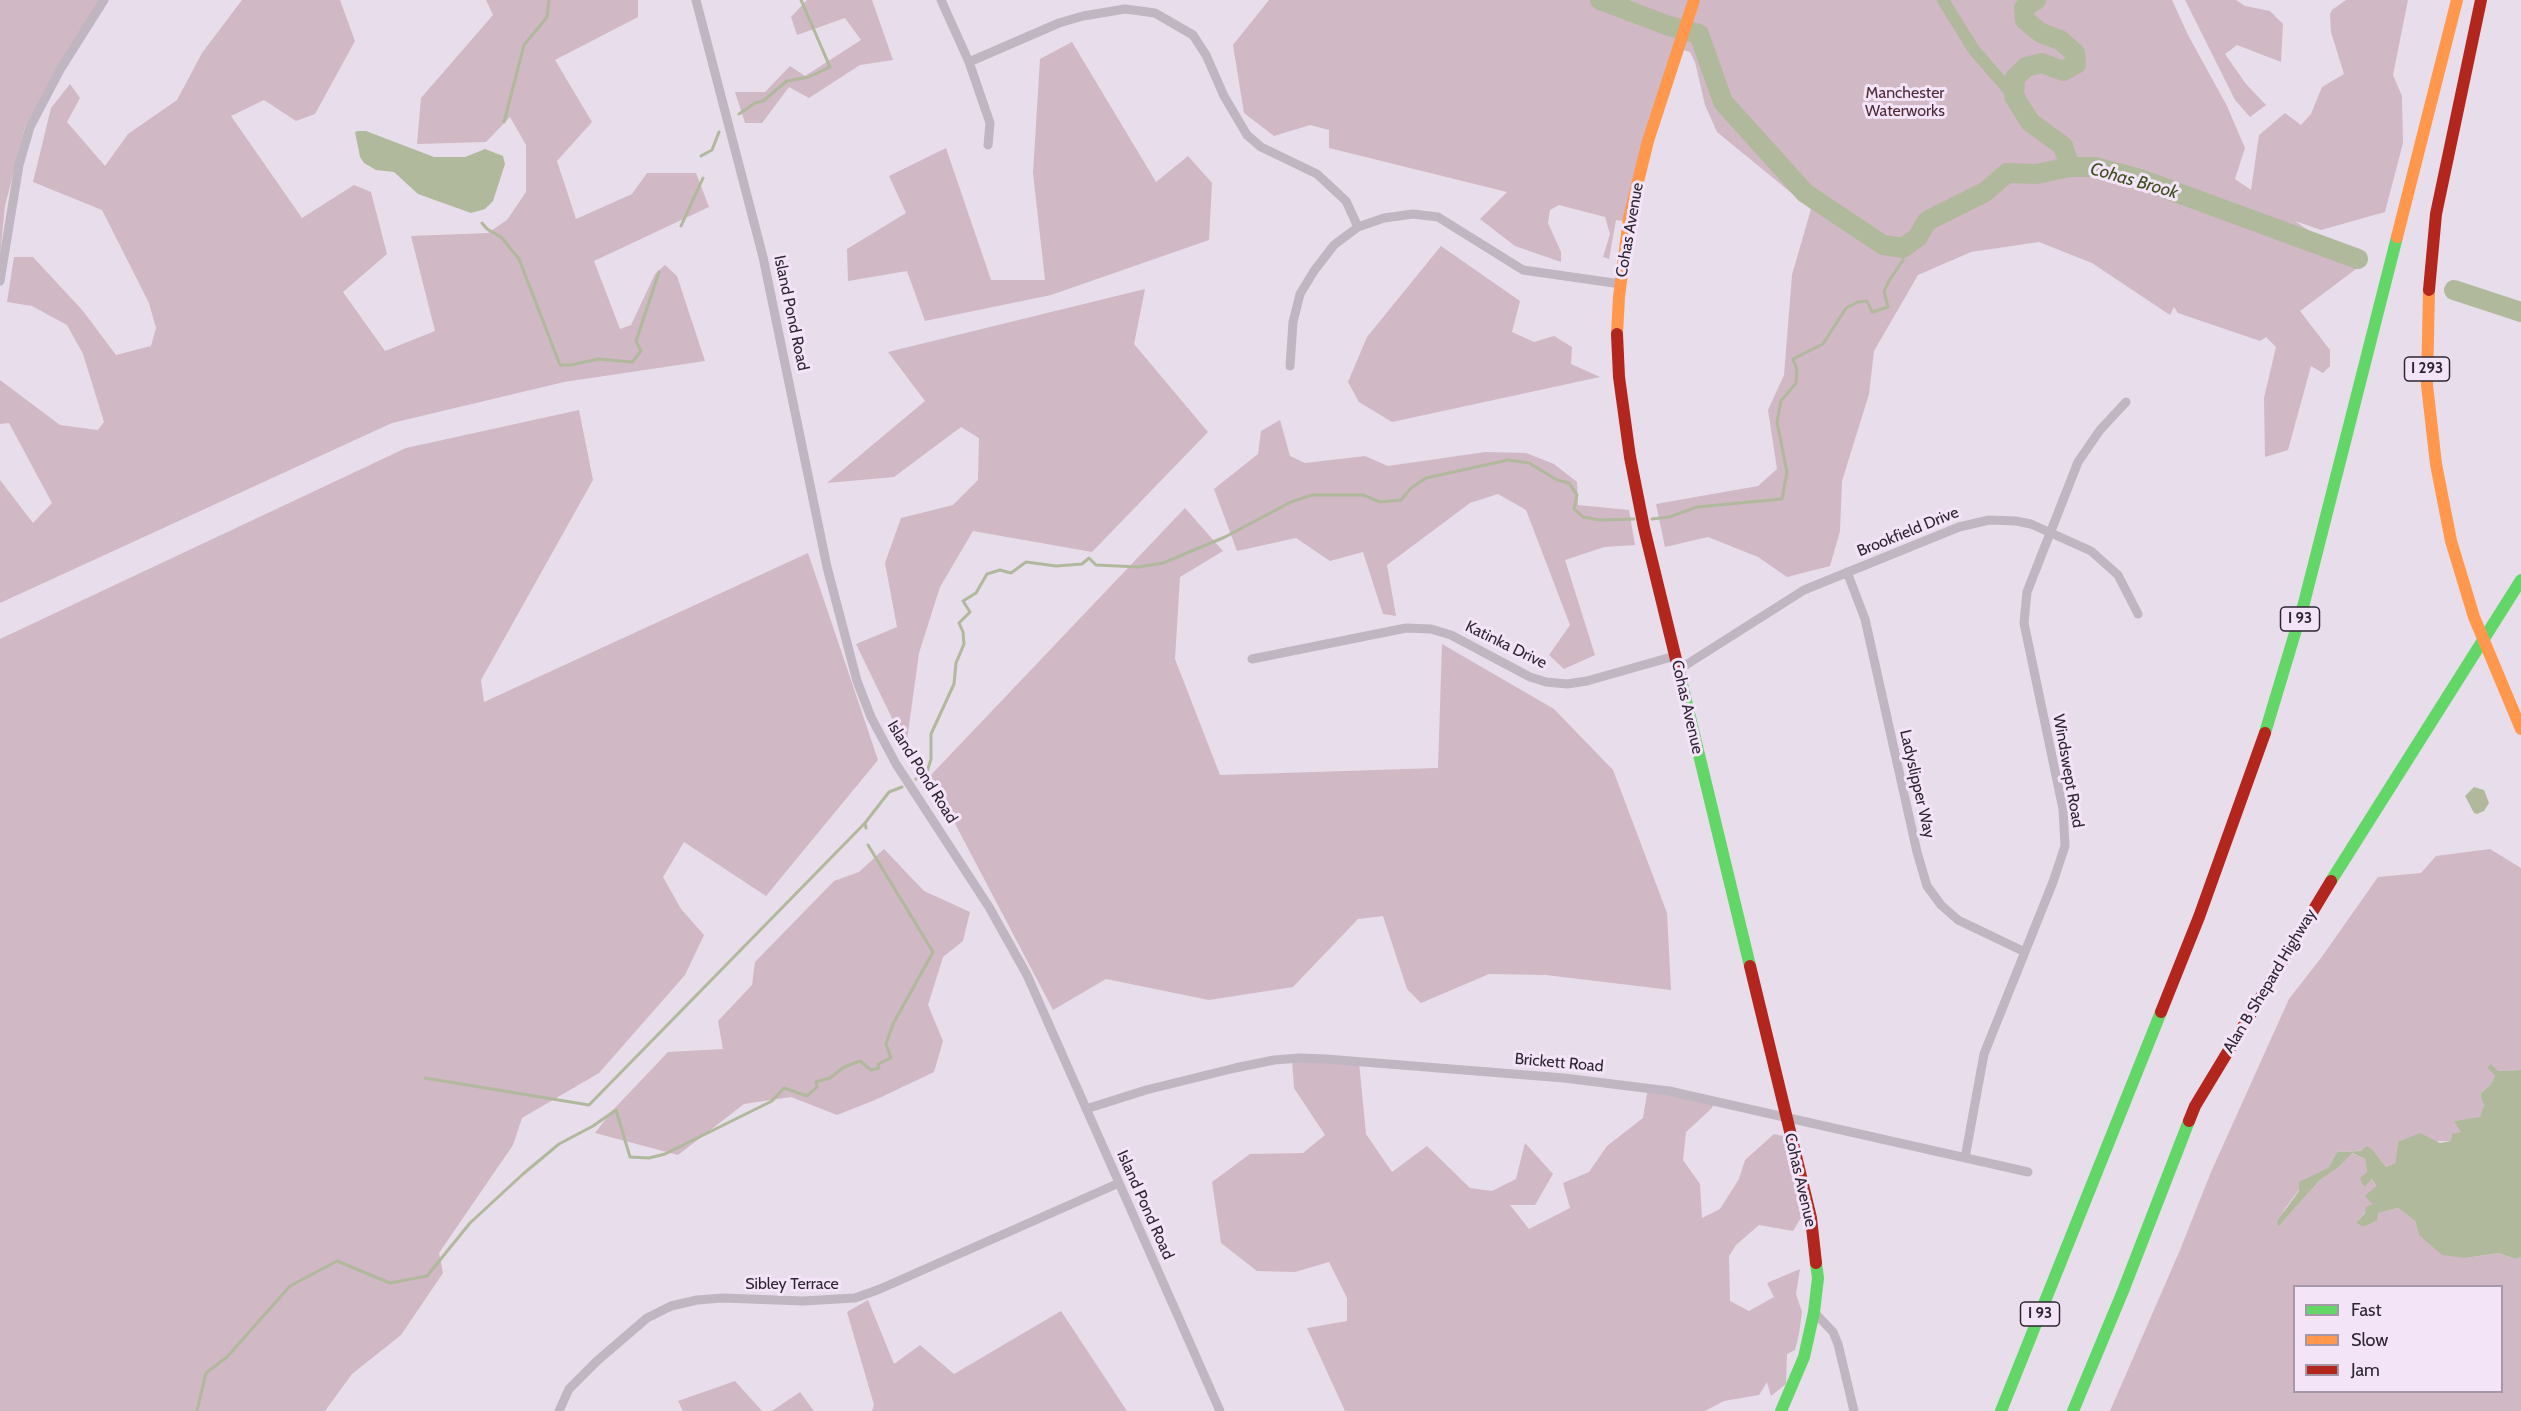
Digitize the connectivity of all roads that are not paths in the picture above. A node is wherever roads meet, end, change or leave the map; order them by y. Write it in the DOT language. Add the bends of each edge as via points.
graph roads {
  1 [pos="104,0"];
  2 [pos="696,0"];
  3 [pos="942,0"];
  4 [pos="1694,0"];
  5 [pos="2457,0"];
  6 [pos="2481,0"];
  7 [pos="969,62"];
  8 [pos="988,145"];
  9 [pos="1358,227"];
  10 [pos="0,281"];
  11 [pos="1621,284"];
  12 [pos="1290,366"];
  13 [pos="2126,402"];
  14 [pos="2050,532"];
  15 [pos="1847,572"];
  16 [pos="2521,580"];
  17 [pos="2138,614"];
  18 [pos="1675,656"];
  19 [pos="1252,659"];
  20 [pos="1678,670"];
  21 [pos="2521,729"];
  22 [pos="2025,952"];
  23 [pos="1086,1109"];
  24 [pos="1785,1116"];
  25 [pos="1965,1158"];
  26 [pos="2028,1172"];
  27 [pos="1119,1183"];
  28 [pos="1814,1312"];
  29 [pos="559,1411"];
  30 [pos="1220,1411"];
  31 [pos="1781,1411"];
  32 [pos="1854,1411"];
  33 [pos="2001,1411"];
  34 [pos="2073,1411"];
  1 -- 10 [label="street" via="48,92 26,139"];
  2 -- 23 [label="street, Island Pond Road" via="763,256 827,567 857,681 896,764 1008,940"];
  3 -- 7 [label="street"];
  4 -- 11 [label="main road, Cohas Avenue" via="1638,179"];
  5 -- 33 [label="main road, I 93" via="2316,557 2266,730 2204,907"];
  6 -- 21 [label="main road, I 293" via="2436,214 2427,306 2427,385 2436,464 2454,551 2474,617"];
  7 -- 8 [label="street" via="990,123"];
  7 -- 9 [label="street" via="1083,16 1125,9 1155,13 1192,35 1247,135 1261,147 1317,174 1346,201"];
  9 -- 11 [label="street" via="1413,214 1438,217 1523,270"];
  9 -- 12 [label="street" via="1334,245 1300,294 1293,322"];
  11 -- 18 [label="main road, Cohas Avenue" via="1617,337 1624,417 1642,518"];
  13 -- 14 [label="street, Windswept Road" via="2087,446"];
  14 -- 15 [label="street, Brookfield Drive" via="2016,521 1974,522"];
  14 -- 17 [label="street, Brookfield Drive" via="2091,551 2110,566 2125,585"];
  14 -- 22 [label="street, Windswept Road" via="2027,592 2024,623 2063,809 2065,846"];
  15 -- 20 [label="street, Brookfield Drive" via="1792,597"];
  15 -- 22 [label="street, Ladyslipper Way" via="1865,619 1927,886 1958,920"];
  16 -- 34 [label="main road, Alan B Shepard Highway" via="2303,925 2196,1106"];
  18 -- 19 [label="street, Katinka Drive" via="1587,681 1546,682 1452,635 1406,628"];
  18 -- 20 [label="main road, Cohas Avenue"];
  20 -- 24 [label="main road, Cohas Avenue"];
  22 -- 25 [label="street, Windswept Road" via="1984,1054"];
  23 -- 24 [label="street, Brickett Road" via="1235,1068 1300,1058 1604,1082 1699,1096"];
  23 -- 27 [label="street, Island Pond Road"];
  24 -- 25 [label="street, Brickett Road"];
  24 -- 28 [label="main road, Cohas Avenue" via="1811,1218 1818,1278"];
  25 -- 26 [label="street, Brickett Road"];
  27 -- 29 [label="street, Sibley Terrace" via="855,1298 697,1300 671,1306 647,1318 597,1361 568,1389"];
  27 -- 30 [label="street, Island Pond Road"];
  28 -- 31 [label="main road, Cohas Avenue" via="1804,1357"];
  28 -- 32 [label="street" via="1833,1332"];
}
